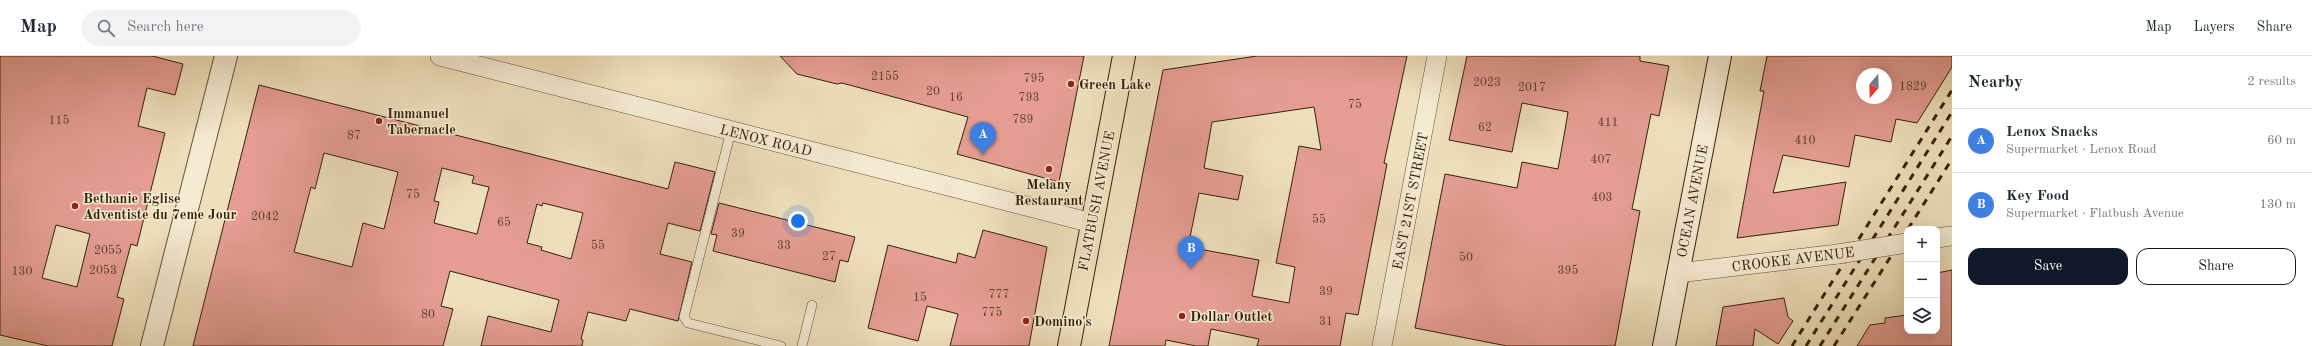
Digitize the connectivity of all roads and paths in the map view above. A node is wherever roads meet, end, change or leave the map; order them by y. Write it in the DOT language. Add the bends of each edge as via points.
graph roads {
  1 [pos="226,56"];
  2 [pos="440,56"];
  3 [pos="1124,56"];
  4 [pos="1437,56"];
  5 [pos="1720,56"];
  6 [pos="731,131"];
  7 [pos="1092,223"];
  8 [pos="1952,236"];
  9 [pos="1940,238"];
  10 [pos="1904,243"];
  11 [pos="1678,273"];
  12 [pos="812,305"];
  13 [pos="152,346"];
  14 [pos="781,346"];
  15 [pos="802,346"];
  16 [pos="1069,346"];
  17 [pos="1382,346"];
  18 [pos="1664,346"];
  1 -- 13 [label="street"];
  2 -- 6 [label="street, LENOX ROAD"];
  3 -- 7 [label="main road, FLATBUSH AVENUE"];
  4 -- 17 [label="street, EAST 21ST STREET"];
  5 -- 11 [label="street, OCEAN AVENUE"];
  6 -- 7 [label="street, LENOX ROAD"];
  6 -- 14 [label="lane" via="684,318 688,323"];
  7 -- 16 [label="main road, FLATBUSH AVENUE"];
  8 -- 9 [label="street"];
  10 -- 11 [label="street, CROOKE AVENUE, bridge"];
  11 -- 18 [label="street, OCEAN AVENUE"];
  12 -- 15 [label="lane"];
}
